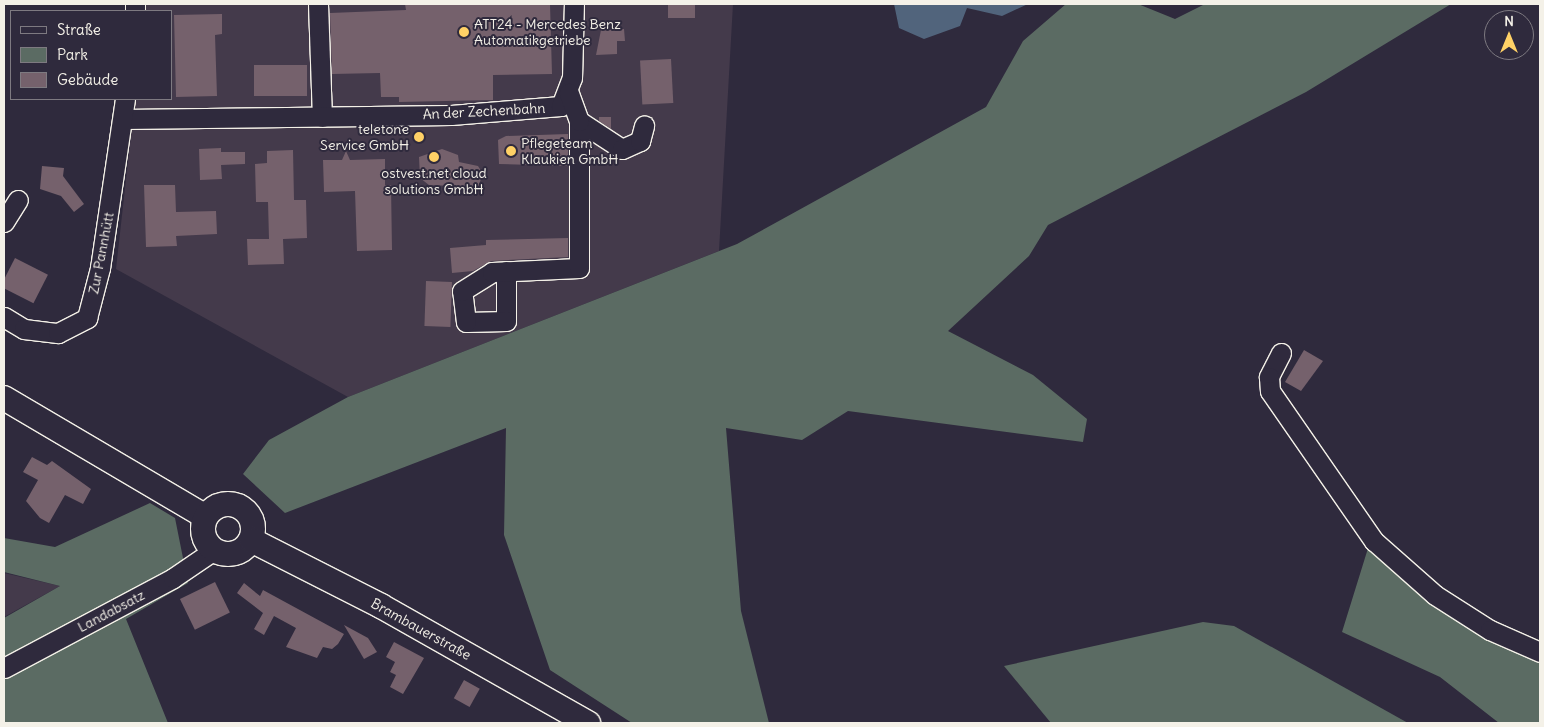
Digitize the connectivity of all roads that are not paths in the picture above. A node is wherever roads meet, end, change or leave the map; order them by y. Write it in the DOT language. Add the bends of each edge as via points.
graph roads {
  1 [pos="318,4"];
  2 [pos="574,4"];
  3 [pos="569,93"];
  4 [pos="126,100"];
  5 [pos="322,118"];
  6 [pos="123,119"];
  7 [pos="579,121"];
  8 [pos="644,126"];
  9 [pos="18,200"];
  10 [pos="4,222"];
  11 [pos="506,271"];
  12 [pos="4,317"];
  13 [pos="1281,353"];
  14 [pos="4,398"];
  15 [pos="206,517"];
  16 [pos="251,540"];
  17 [pos="214,550"];
  18 [pos="1540,652"];
  19 [pos="4,668"];
  20 [pos="588,723"];
  1 -- 5 [label="street"];
  2 -- 3 [label="street"];
  3 -- 5 [label="street, An der Zechenbahn" via="561,106 522,112"];
  3 -- 7 [label="street"];
  4 -- 6 [label="street, Zur Pannhütt"];
  5 -- 6 [label="street, An der Zechenbahn"];
  6 -- 12 [label="street, Zur Pannhütt" via="87,318 58,333 24,329"];
  7 -- 8 [label="street" via="622,149 640,141"];
  7 -- 11 [label="street" via="579,268"];
  9 -- 10 [label="street"];
  13 -- 18 [label="street" via="1268,377 1270,391 1374,541 1434,595 1490,630"];
  14 -- 15 [label="main road"];
  15 -- 16 [label="main road" via="216,506 237,505 250,517"];
  15 -- 17 [label="main road" via="203,534"];
  16 -- 17 [label="main road" via="235,553"];
  16 -- 20 [label="main road, Brambauerstraße" via="381,606"];
  17 -- 19 [label="street, Landabsatz" via="173,578"];
}
